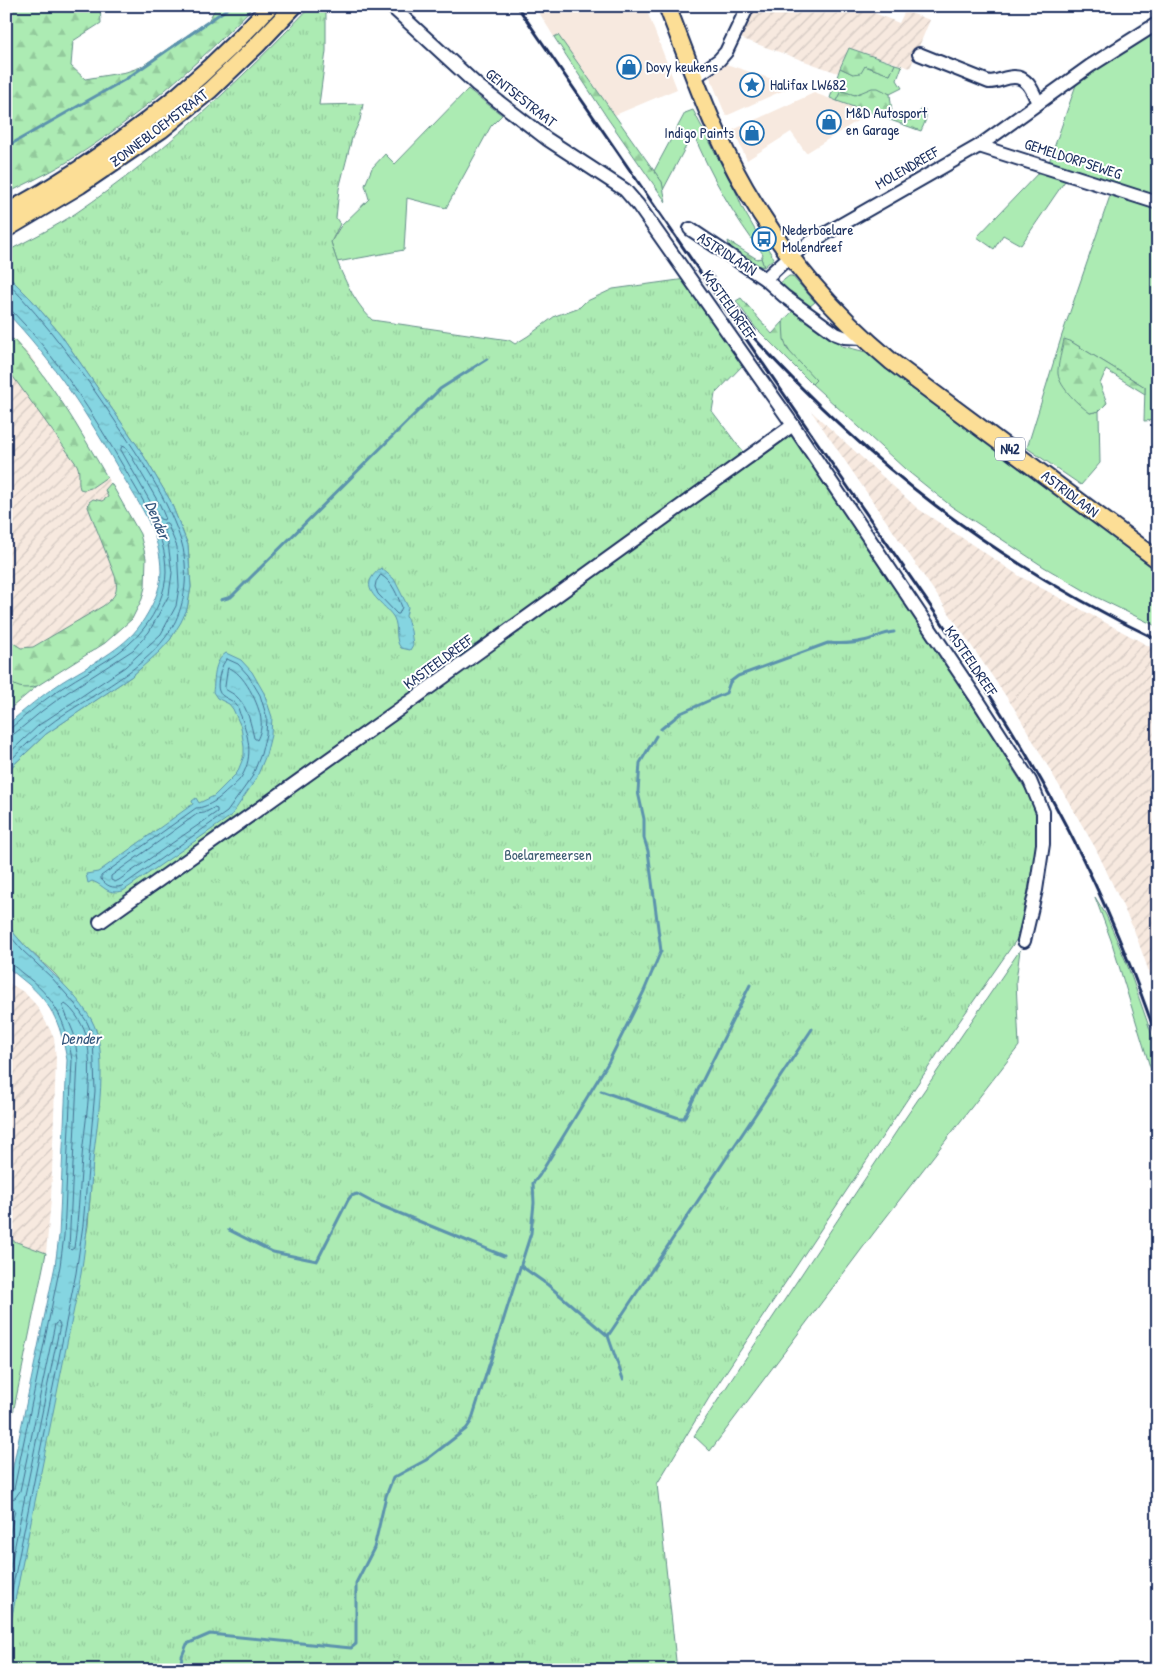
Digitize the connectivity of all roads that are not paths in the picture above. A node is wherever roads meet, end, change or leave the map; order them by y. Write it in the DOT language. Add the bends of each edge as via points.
graph roads {
  1 [pos="270,6"];
  2 [pos="294,6"];
  3 [pos="392,6"];
  4 [pos="666,6"];
  5 [pos="748,6"];
  6 [pos="1158,22"];
  7 [pos="919,54"];
  8 [pos="695,77"];
  9 [pos="1038,103"];
  10 [pos="979,146"];
  11 [pos="1158,203"];
  12 [pos="638,204"];
  13 [pos="8,223"];
  14 [pos="690,229"];
  15 [pos="790,257"];
  16 [pos="765,279"];
  17 [pos="863,338"];
  18 [pos="793,425"];
  19 [pos="1158,560"];
  20 [pos="100,922"];
  21 [pos="1024,941"];
  1 -- 13 [label="main road, ZONNEBLOEMSTRAAT" via="175,98"];
  2 -- 13 [label="main road, ZONNEBLOEMSTRAAT" via="210,90 161,130 80,185"];
  3 -- 12 [label="street, GENTSESTRAAT" via="477,85 547,139 625,190"];
  4 -- 8 [label="main road, ASTRIDLAAN / N42"];
  5 -- 8 [label="street" via="726,52"];
  6 -- 9 [label="street, MOLENDREEF"];
  7 -- 9 [label="street" via="989,82 1020,78 1029,85"];
  8 -- 15 [label="main road, ASTRIDLAAN / N42" via="744,187"];
  9 -- 10 [label="street, MOLENDREEF"];
  10 -- 11 [label="street, GEMELDORPSEWEG"];
  10 -- 15 [label="street, MOLENDREEF"];
  12 -- 18 [label="street, KASTEELDREEF"];
  14 -- 16 [label="street, ASTRIDLAAN"];
  15 -- 16 [label="street, ASTRIDLAAN"];
  15 -- 17 [label="main road, ASTRIDLAAN / N42"];
  16 -- 17 [label="street, ASTRIDLAAN" via="836,334"];
  17 -- 19 [label="main road, ASTRIDLAAN / N42"];
  18 -- 20 [label="street, KASTEELDREEF"];
  18 -- 21 [label="street, KASTEELDREEF" via="1030,781 1043,812 1043,844"];
}
